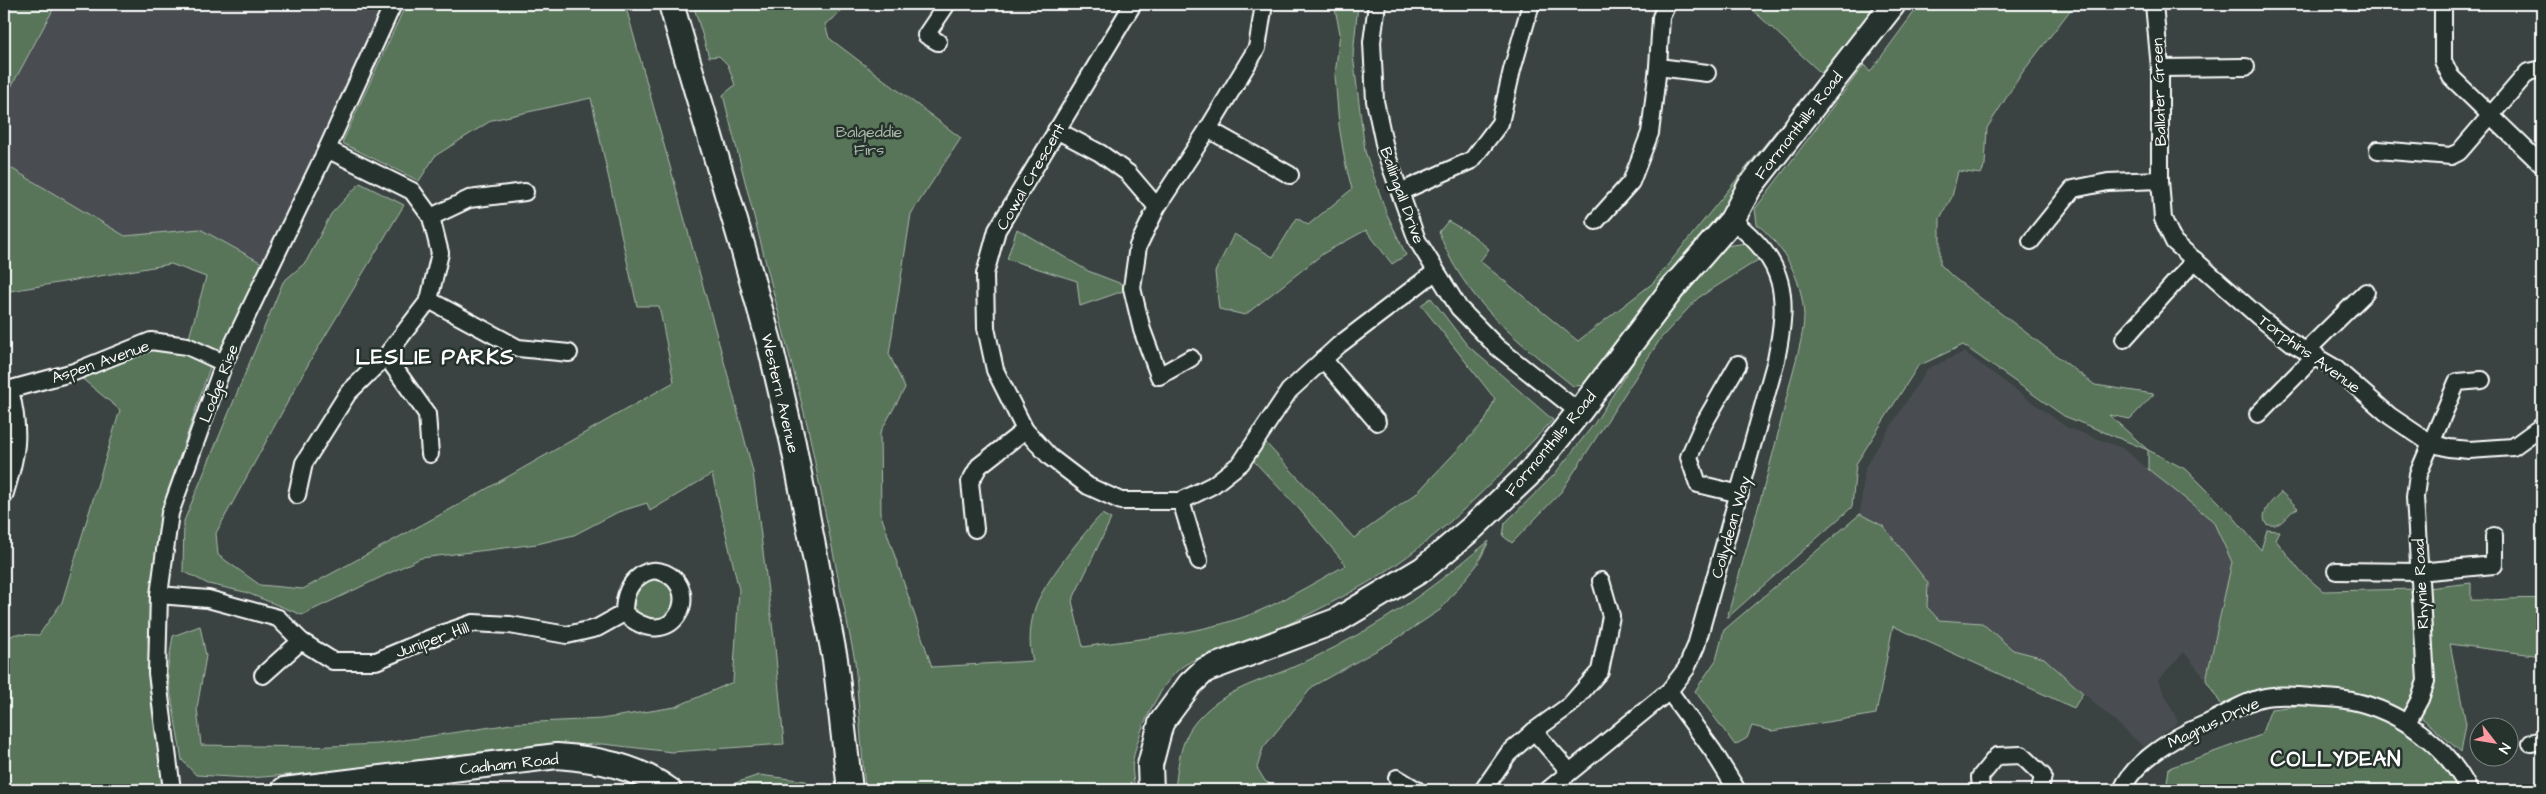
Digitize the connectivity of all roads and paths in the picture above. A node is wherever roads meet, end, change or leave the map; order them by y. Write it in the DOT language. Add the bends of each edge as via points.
graph roads {
  1 [pos="394,4"];
  2 [pos="671,4"];
  3 [pos="947,4"];
  4 [pos="1133,4"];
  5 [pos="1264,4"];
  6 [pos="1377,4"];
  7 [pos="1531,4"];
  8 [pos="1667,4"];
  9 [pos="1893,4"];
  10 [pos="2154,4"];
  11 [pos="2444,4"];
  12 [pos="926,35"];
  13 [pos="1658,67"];
  14 [pos="2246,67"];
  15 [pos="2160,68"];
  16 [pos="2542,69"];
  17 [pos="1707,73"];
  18 [pos="2490,117"];
  19 [pos="1056,130"];
  20 [pos="1208,130"];
  21 [pos="327,150"];
  22 [pos="2378,150"];
  23 [pos="2542,165"];
  24 [pos="1290,175"];
  25 [pos="2160,180"];
  26 [pos="525,192"];
  27 [pos="1400,192"];
  28 [pos="1157,207"];
  29 [pos="431,217"];
  30 [pos="1732,220"];
  31 [pos="1596,221"];
  32 [pos="2031,241"];
  33 [pos="2195,260"];
  34 [pos="1436,272"];
  35 [pos="2366,292"];
  36 [pos="429,300"];
  37 [pos="2124,339"];
  38 [pos="569,353"];
  39 [pos="2311,353"];
  40 [pos="386,356"];
  41 [pos="1191,358"];
  42 [pos="1324,359"];
  43 [pos="224,363"];
  44 [pos="1738,364"];
  45 [pos="2482,380"];
  46 [pos="7,390"];
  47 [pos="1578,412"];
  48 [pos="2258,414"];
  49 [pos="1377,422"];
  50 [pos="2542,427"];
  51 [pos="1025,430"];
  52 [pos="2430,443"];
  53 [pos="430,454"];
  54 [pos="1740,494"];
  55 [pos="296,495"];
  56 [pos="4,496"];
  57 [pos="1181,501"];
  58 [pos="975,529"];
  59 [pos="2494,536"];
  60 [pos="1199,561"];
  61 [pos="2336,571"];
  62 [pos="2418,572"];
  63 [pos="1601,581"];
  64 [pos="160,595"];
  65 [pos="624,613"];
  66 [pos="301,641"];
  67 [pos="263,675"];
  68 [pos="1669,691"];
  69 [pos="2407,723"];
  70 [pos="1534,730"];
  71 [pos="1569,771"];
  72 [pos="1397,778"];
  73 [pos="172,790"];
  74 [pos="284,790"];
  75 [pos="668,790"];
  76 [pos="850,790"];
  77 [pos="1151,790"];
  78 [pos="1417,790"];
  79 [pos="1484,790"];
  80 [pos="1548,790"];
  81 [pos="1736,790"];
  82 [pos="1981,790"];
  83 [pos="2040,790"];
  84 [pos="2122,790"];
  85 [pos="2469,790"];
  1 -- 21 [label="street, Lodge Rise"];
  2 -- 76 [label="street, Western Avenue" via="748,266 793,443 835,659"];
  3 -- 12 [label="street"];
  4 -- 19 [label="street, Cowal Crescent"];
  5 -- 20 [label="street" via="1257,48"];
  6 -- 27 [label="street, Ballingall Drive" via="1372,42 1375,101 1386,153"];
  7 -- 27 [label="street" via="1500,123 1472,160"];
  8 -- 13 [label="street" via="1661,17"];
  9 -- 30 [label="street, Formonthills Road" via="1749,188"];
  10 -- 15 [label="street, Ballater Green"];
  11 -- 18 [label="street" via="2443,61 2451,77"];
  13 -- 17 [label="street"];
  13 -- 31 [label="street" via="1650,132 1631,182"];
  14 -- 15 [label="street"];
  15 -- 25 [label="street, Ballater Green"];
  16 -- 18 [label="street" via="2528,72"];
  18 -- 22 [label="street" via="2459,152 2451,156"];
  18 -- 23 [label="street"];
  19 -- 28 [label="street" via="1100,153 1128,173"];
  19 -- 51 [label="street, Cowal Crescent" via="997,230 985,274 986,328 995,370"];
  20 -- 24 [label="street"];
  20 -- 28 [label="street"];
  21 -- 29 [label="street" via="412,192"];
  21 -- 43 [label="street, Lodge Rise"];
  25 -- 32 [label="street" via="2108,182 2073,189"];
  25 -- 33 [label="street, Torphins Avenue" via="2163,219 2174,242"];
  26 -- 29 [label="street" via="469,199"];
  27 -- 34 [label="street, Ballingall Drive" via="1417,240"];
  28 -- 41 [label="street" via="1138,246 1132,288 1142,330 1159,376"];
  29 -- 36 [label="street" via="440,253"];
  30 -- 47 [label="street, Formonthills Road" via="1672,289"];
  30 -- 54 [label="street, Collydean Way" via="1756,240 1774,263 1782,289 1784,320"];
  33 -- 37 [label="street"];
  33 -- 39 [label="street, Torphins Avenue" via="2260,317"];
  34 -- 42 [label="street, Cowal Crescent"];
  34 -- 47 [label="street, Ballingall Drive" via="1459,308 1497,347"];
  35 -- 39 [label="street"];
  36 -- 38 [label="street" via="518,348"];
  36 -- 40 [label="street"];
  39 -- 48 [label="street"];
  39 -- 52 [label="street, Torphins Avenue" via="2348,378 2390,416"];
  40 -- 53 [label="street" via="427,414"];
  40 -- 55 [label="street" via="348,393 304,463"];
  42 -- 49 [label="street"];
  42 -- 57 [label="street, Cowal Crescent" via="1289,391 1241,463 1213,485"];
  43 -- 46 [label="street, Aspen Avenue" via="187,346 150,341 74,372"];
  43 -- 64 [label="street, Lodge Rise" via="170,513"];
  44 -- 54 [label="street" via="1703,425 1689,457 1698,484"];
  45 -- 52 [label="street, Rhynie Road" via="2457,382"];
  46 -- 56 [label="street" via="17,418 17,453"];
  47 -- 77 [label="street, Formonthills Road" via="1528,475 1471,530 1423,569 1336,621 1206,670 1175,701 1161,722 1150,765"];
  50 -- 52 [label="street, Torphins Avenue" via="2513,447 2469,450"];
  51 -- 57 [label="street, Cowal Crescent" via="1050,457 1088,486 1121,502"];
  51 -- 58 [label="street" via="979,466 970,482"];
  52 -- 62 [label="street, Rhynie Road" via="2418,474 2415,497"];
  54 -- 68 [label="street, Collydean Way" via="1696,646 1686,669"];
  57 -- 60 [label="street"];
  59 -- 62 [label="street" via="2494,565"];
  61 -- 62 [label="street"];
  62 -- 69 [label="street, Rhynie Road" via="2426,681"];
  63 -- 70 [label="street" via="1611,616 1600,671 1570,705"];
  64 -- 66 [label="street, Juniper Hill" via="208,599 278,618"];
  64 -- 73 [label="street, Lodge Rise" via="157,673"];
  65 -- 66 [label="street, Juniper Hill" via="597,628 567,635 510,625 473,624 376,661 333,661"];
  66 -- 67 [label="street"];
  68 -- 71 [label="street, Collydean Way"];
  68 -- 81 [label="street" via="1713,751"];
  69 -- 84 [label="street, Magnus Drive" via="2352,700 2295,696 2262,698 2165,744"];
  69 -- 85 [label="street, Magnus Drive" via="2439,750"];
  70 -- 71 [label="street"];
  70 -- 79 [label="street" via="1508,754"];
  71 -- 80 [label="street, Collydean Way"];
  72 -- 78 [label="street"];
  74 -- 75 [label="street, Cadham Road" via="557,756 616,765 639,773"];
  82 -- 83 [label="street" via="1980,777 1997,756 2021,755 2043,776"];
}
